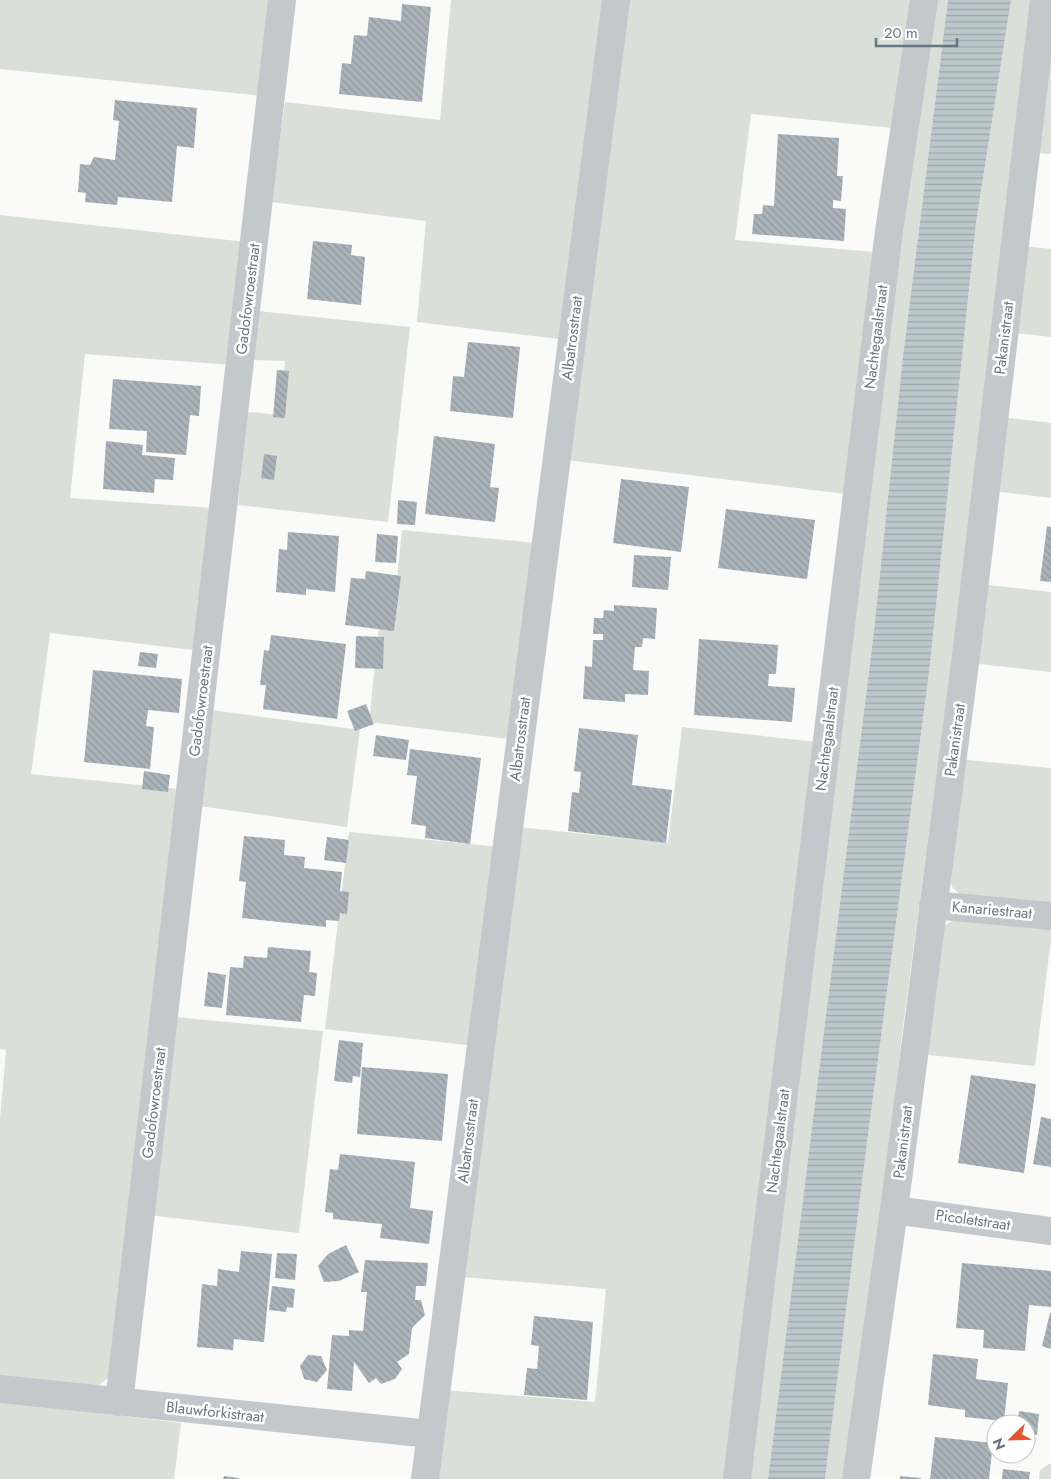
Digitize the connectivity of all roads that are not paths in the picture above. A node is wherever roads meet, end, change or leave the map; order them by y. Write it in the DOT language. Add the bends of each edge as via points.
graph roads {
  1 [pos="282,0"];
  2 [pos="616,0"];
  3 [pos="924,0"];
  4 [pos="1046,1"];
  5 [pos="933,905"];
  6 [pos="1051,916"];
  7 [pos="894,1210"];
  8 [pos="1051,1231"];
  9 [pos="0,1389"];
  10 [pos="119,1402"];
  11 [pos="430,1434"];
  12 [pos="425,1479"];
  13 [pos="737,1479"];
  14 [pos="856,1479"];
  1 -- 10 [label="street, Gadofowroestraat"];
  2 -- 11 [label="street, Albatrosstraat"];
  3 -- 13 [label="street, Nachtegaalstraat" via="889,230"];
  4 -- 5 [label="street, Pakanistraat"];
  5 -- 6 [label="street, Kanariestraat"];
  5 -- 7 [label="street, Pakanistraat"];
  7 -- 8 [label="street, Picoletstraat"];
  7 -- 14 [label="street, Pakanistraat"];
  9 -- 10 [label="street, Blauwforkistraat"];
  10 -- 11 [label="street, Blauwforkistraat"];
  11 -- 12 [label="street, Albatrosstraat"];
}
